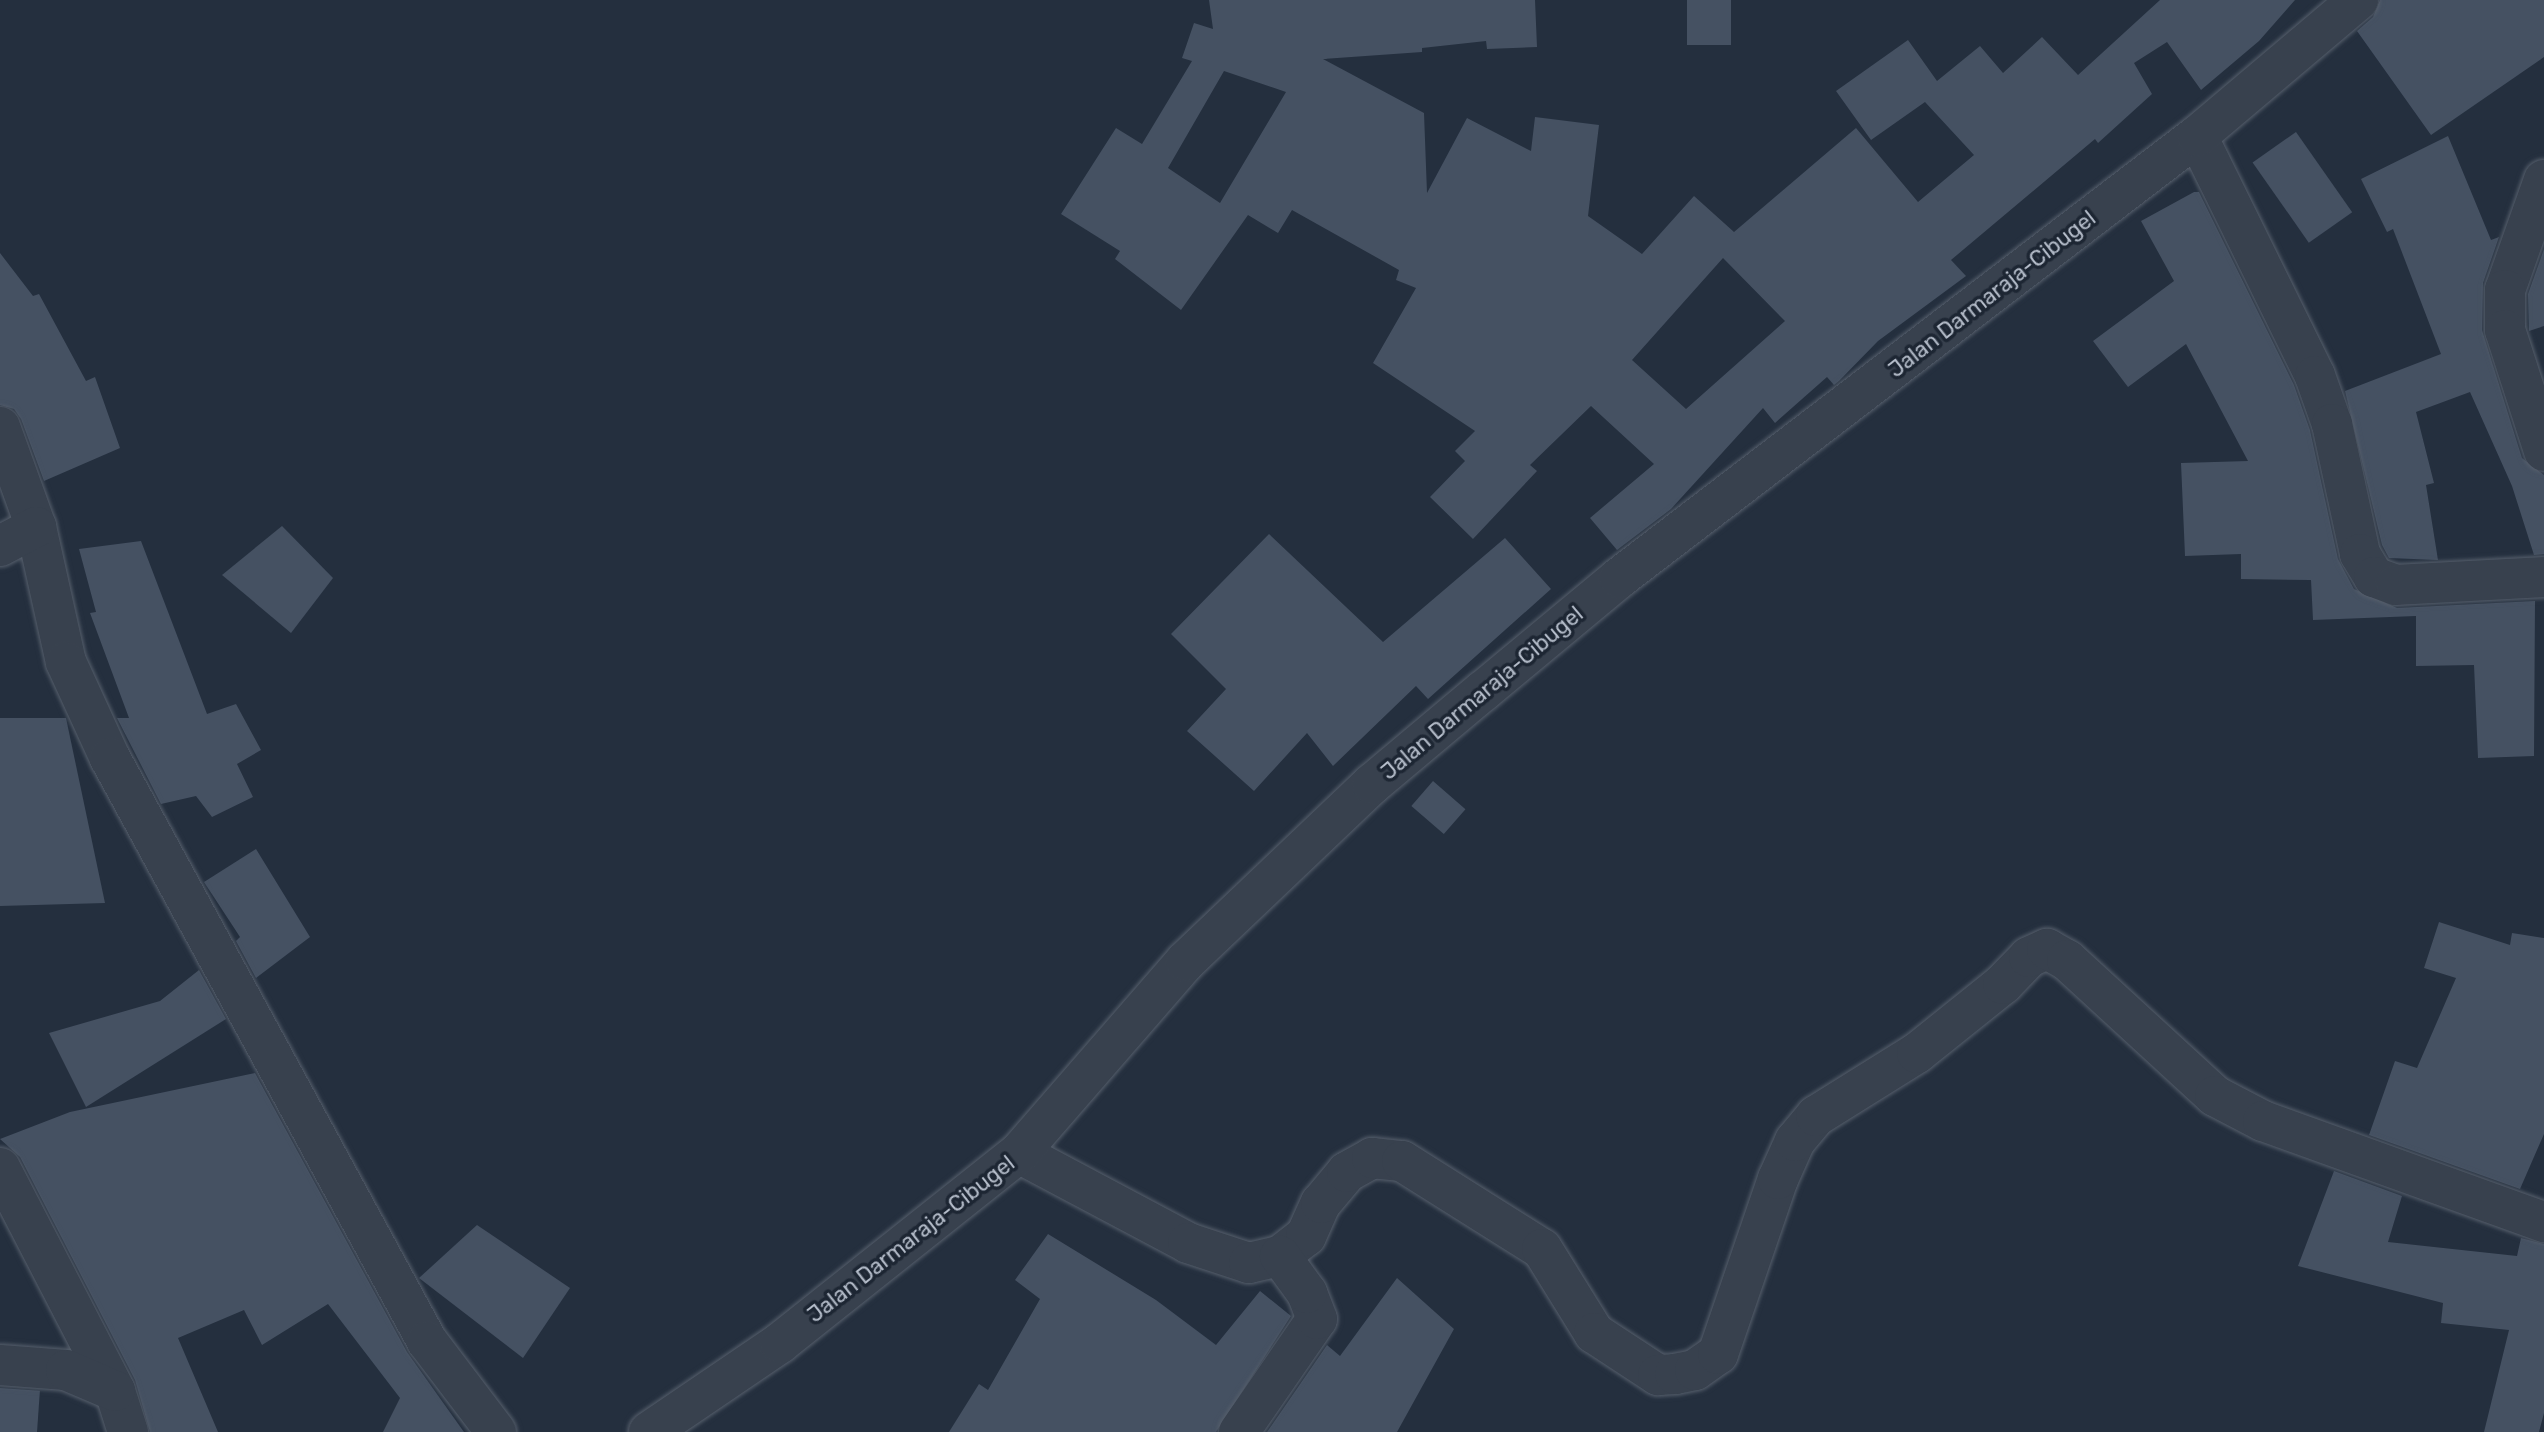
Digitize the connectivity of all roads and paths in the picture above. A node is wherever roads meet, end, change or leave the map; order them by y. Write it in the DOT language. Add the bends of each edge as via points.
graph roads {
  1 [pos="2358,0"];
  2 [pos="2197,136"];
  3 [pos="2544,180"];
  4 [pos="0,427"];
  5 [pos="2544,451"];
  6 [pos="36,527"];
  7 [pos="0,546"];
  8 [pos="2544,577"];
  9 [pos="1019,1153"];
  10 [pos="0,1168"];
  11 [pos="2544,1222"];
  12 [pos="1280,1256"];
  13 [pos="0,1365"];
  14 [pos="115,1391"];
  15 [pos="128,1432"];
  16 [pos="496,1432"];
  17 [pos="649,1432"];
  18 [pos="1239,1432"];
  1 -- 2 [label="street, Jalan Darmaraja-Cibugel"];
  2 -- 8 [label="street" via="2315,376 2332,424 2360,554 2374,577 2396,585"];
  2 -- 9 [label="street, Jalan Darmaraja-Cibugel" via="1619,578 1372,784 1186,961"];
  3 -- 5 [label="street" via="2505,290 2505,330 2514,368"];
  4 -- 6 [label="street"];
  6 -- 7 [label="street"];
  6 -- 16 [label="street" via="66,662 110,758 427,1341"];
  9 -- 12 [label="street" via="1188,1243 1249,1263"];
  9 -- 17 [label="street, Jalan Darmaraja-Cibugel" via="780,1343"];
  10 -- 14 [label="street"];
  11 -- 12 [label="street" via="2263,1121 2215,1096 2067,960 2047,949 2029,957 1917,1053 1816,1116 1802,1132 1778,1179 1718,1354 1695,1370 1658,1375 1594,1333 1542,1249 1402,1161 1372,1158 1347,1172 1321,1203 1306,1236"];
  12 -- 18 [label="street" via="1307,1293 1317,1319"];
  13 -- 14 [label="street" via="66,1370"];
  14 -- 15 [label="street"];
}
